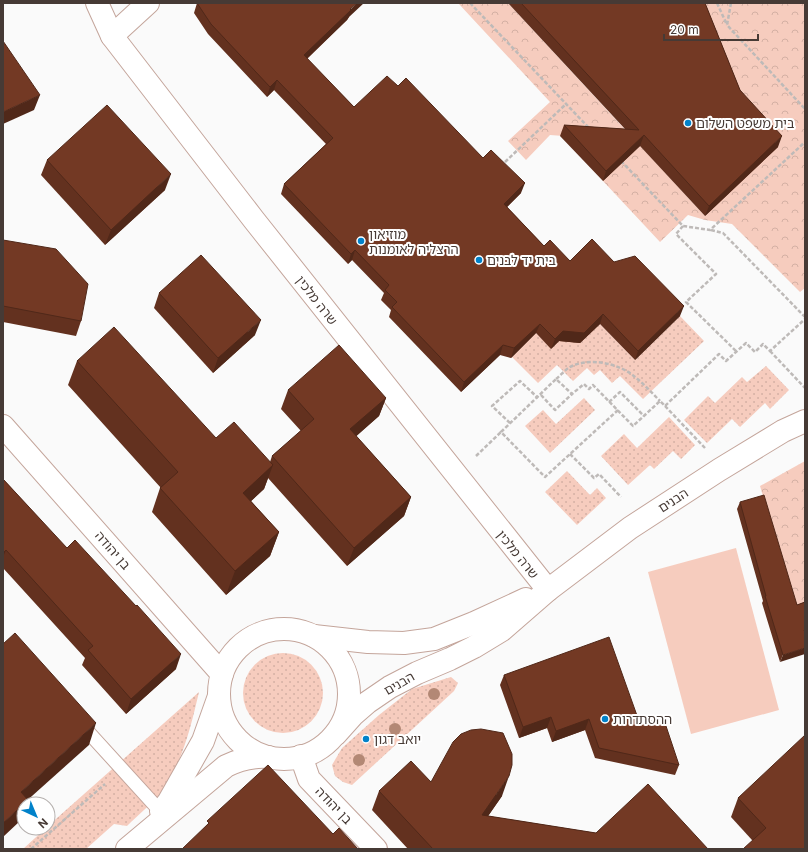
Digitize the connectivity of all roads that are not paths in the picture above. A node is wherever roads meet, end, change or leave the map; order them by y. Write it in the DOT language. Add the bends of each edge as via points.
graph roads {
  1 [pos="97,3"];
  2 [pos="148,3"];
  3 [pos="112,36"];
  4 [pos="805,420"];
  5 [pos="3,426"];
  6 [pos="548,590"];
  7 [pos="314,636"];
  8 [pos="221,684"];
  9 [pos="70,712"];
  10 [pos="336,734"];
  11 [pos="301,756"];
  12 [pos="271,757"];
  13 [pos="156,820"];
  14 [pos="127,849"];
  15 [pos="376,849"];
  1 -- 3 [label="street, שרה מלכין"];
  2 -- 3 [label="street"];
  3 -- 6 [label="street, שרה מלכין" via="254,220"];
  4 -- 6 [label="street, הבנים" via="783,431 630,528"];
  5 -- 8 [label="street, בן יהודה"];
  6 -- 7 [label="street, הבנים" via="434,639 404,643"];
  6 -- 10 [label="street, הבנים" via="502,630 450,659 417,672 390,687 353,715"];
  7 -- 8 [label="street" via="304,631 284,628 264,631 246,641 231,656"];
  7 -- 10 [label="street" via="337,654 346,672 350,694 348,708"];
  8 -- 12 [label="street" via="222,715 232,733 245,746 262,756"];
  8 -- 13 [label="street" via="203,741"];
  9 -- 13 [label="lane" via="122,769"];
  10 -- 11 [label="street" via="320,748"];
  11 -- 12 [label="street" via="281,759"];
  11 -- 15 [label="street, בן יהודה" via="309,779"];
  12 -- 13 [label="street" via="243,758 226,766"];
  13 -- 14 [label="street"];
}
